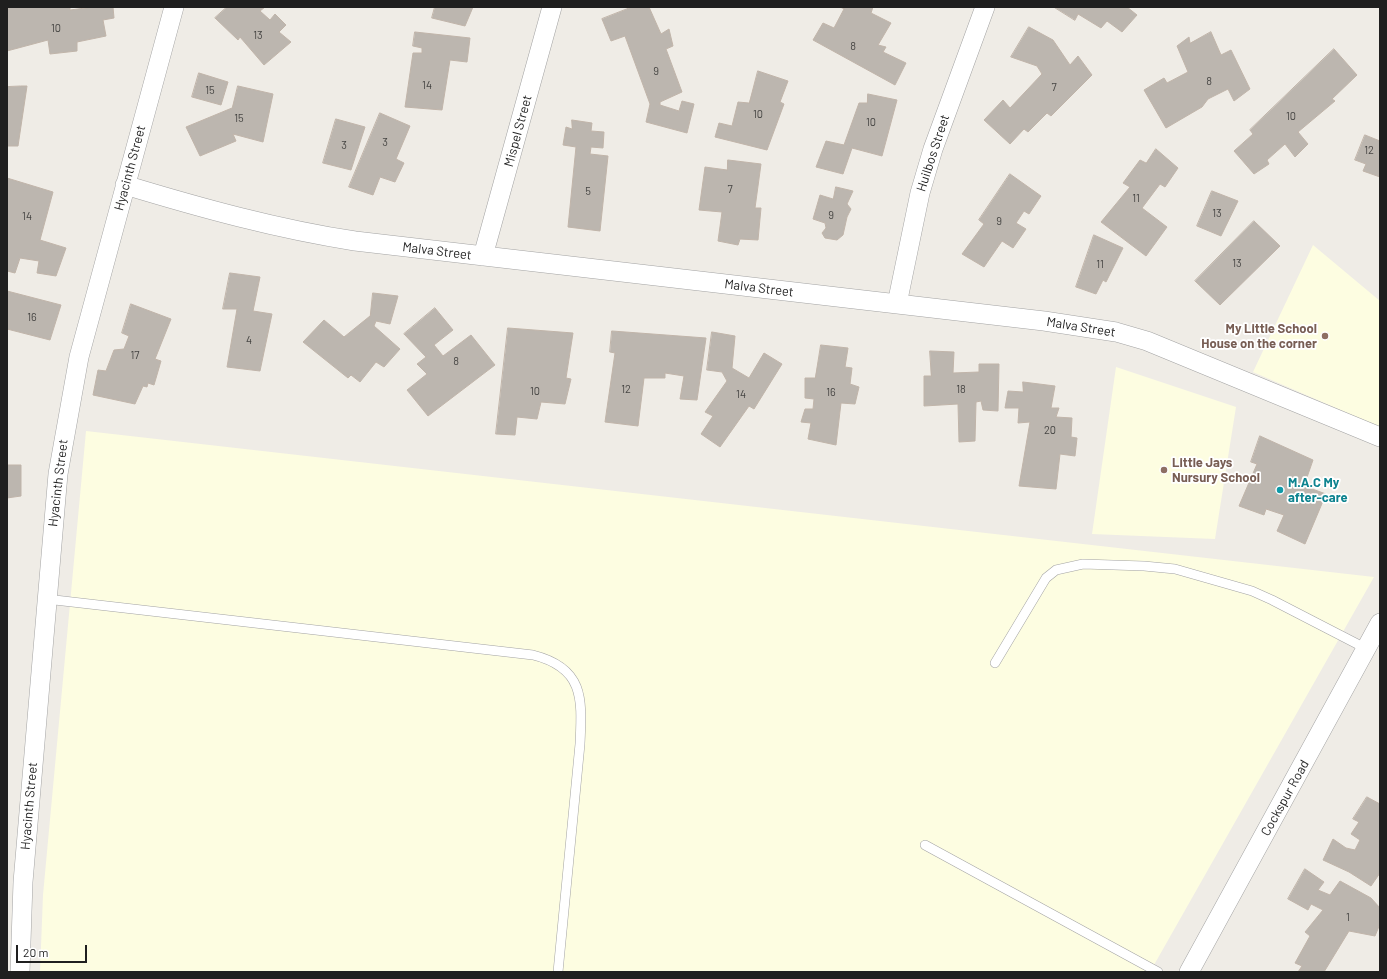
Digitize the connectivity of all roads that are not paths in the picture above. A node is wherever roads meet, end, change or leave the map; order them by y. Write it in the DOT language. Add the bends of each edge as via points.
graph roads {
  1 [pos="174,7"];
  2 [pos="552,7"];
  3 [pos="985,7"];
  4 [pos="125,185"];
  5 [pos="484,256"];
  6 [pos="897,304"];
  7 [pos="1380,437"];
  8 [pos="46,599"];
  9 [pos="1380,623"];
  10 [pos="1367,649"];
  11 [pos="995,663"];
  12 [pos="924,845"];
  13 [pos="1191,971"];
  14 [pos="20,972"];
  15 [pos="558,972"];
  16 [pos="1158,972"];
  1 -- 4 [label="street, Hyacinth Street"];
  2 -- 5 [label="street, Mispel Street"];
  3 -- 6 [label="street, Huilbos Street" via="933,149 920,193"];
  4 -- 5 [label="street, Malva Street" via="250,221 309,234"];
  4 -- 8 [label="street, Hyacinth Street" via="79,358 68,411 58,474"];
  5 -- 6 [label="street, Malva Street"];
  6 -- 7 [label="street, Malva Street" via="1090,326 1116,332 1147,341"];
  8 -- 14 [label="street, Hyacinth Street" via="23,882"];
  8 -- 15 [label="lane" via="533,655 556,663 575,682 582,707"];
  9 -- 10 [label="street, Cockspur Road"];
  10 -- 11 [label="lane" via="1322,624 1252,591 1175,569 1083,564 1056,570 1046,578"];
  10 -- 13 [label="street, Cockspur Road"];
  12 -- 16 [label="lane"];
}
